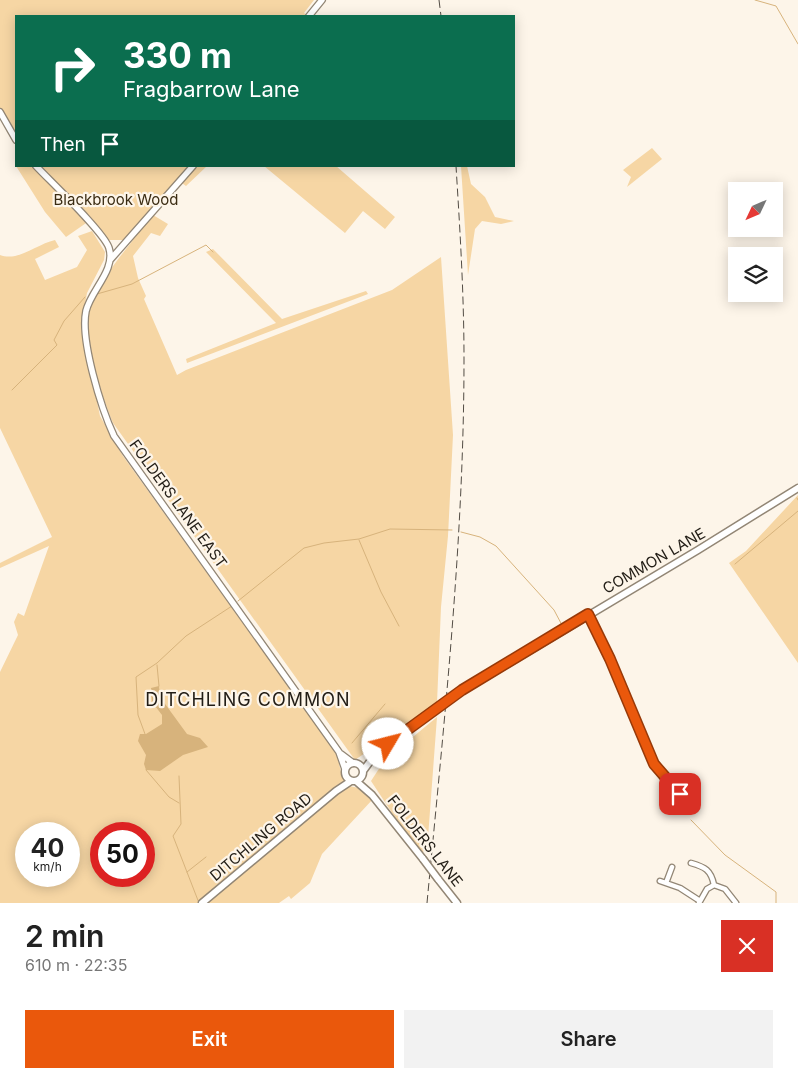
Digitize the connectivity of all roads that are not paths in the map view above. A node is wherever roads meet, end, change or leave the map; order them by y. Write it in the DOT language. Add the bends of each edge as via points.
graph roads {
  1 [pos="322,0"];
  2 [pos="310,15"];
  3 [pos="0,112"];
  4 [pos="15,138"];
  5 [pos="37,167"];
  6 [pos="192,167"];
  7 [pos="107,243"];
  8 [pos="124,246"];
  9 [pos="110,260"];
  10 [pos="798,488"];
  11 [pos="588,614"];
  12 [pos="339,752"];
  13 [pos="374,756"];
  14 [pos="355,763"];
  15 [pos="345,771"];
  16 [pos="363,772"];
  17 [pos="354,781"];
  18 [pos="336,791"];
  19 [pos="372,795"];
  20 [pos="692,804"];
  21 [pos="691,863"];
  22 [pos="672,867"];
  23 [pos="660,881"];
  24 [pos="666,883"];
  25 [pos="714,885"];
  26 [pos="700,902"];
  27 [pos="202,903"];
  28 [pos="458,903"];
  29 [pos="736,903"];
  1 -- 2 [label="street"];
  3 -- 4 [label="street"];
  5 -- 7 [label="street"];
  6 -- 8 [label="street, FOLDERS LANE EAST"];
  7 -- 8 [label="street"];
  7 -- 9 [label="street"];
  8 -- 9 [label="street, FOLDERS LANE EAST"];
  9 -- 12 [label="street, FOLDERS LANE EAST" via="91,299 85,321 90,358 108,423 127,455"];
  10 -- 11 [label="main road, COMMON LANE"];
  11 -- 13 [label="main road, COMMON LANE, bridge" via="456,694"];
  11 -- 20 [label="street" via="654,764 670,786"];
  12 -- 14 [label="street, FOLDERS LANE EAST"];
  12 -- 15 [label="street, FOLDERS LANE EAST"];
  13 -- 14 [label="main road, COMMON LANE"];
  13 -- 16 [label="main road, COMMON LANE"];
  14 -- 15 [label="main road, COMMON LANE"];
  14 -- 16 [label="main road, FOLDERS LANE"];
  15 -- 17 [label="main road, FOLDERS LANE" via="347,778"];
  15 -- 18 [label="main road, DITCHLING ROAD"];
  16 -- 17 [label="main road, COMMON LANE"];
  16 -- 19 [label="main road, FOLDERS LANE"];
  17 -- 18 [label="main road, DITCHLING ROAD"];
  17 -- 19 [label="main road, FOLDERS LANE"];
  18 -- 27 [label="main road, DITCHLING ROAD"];
  19 -- 28 [label="main road, FOLDERS LANE, bridge"];
  21 -- 25 [label="street" via="707,868"];
  22 -- 24 [label="street"];
  23 -- 24 [label="street"];
  24 -- 26 [label="street" via="686,890"];
  25 -- 26 [label="street" via="707,889"];
  25 -- 29 [label="street" via="726,890"];
}
